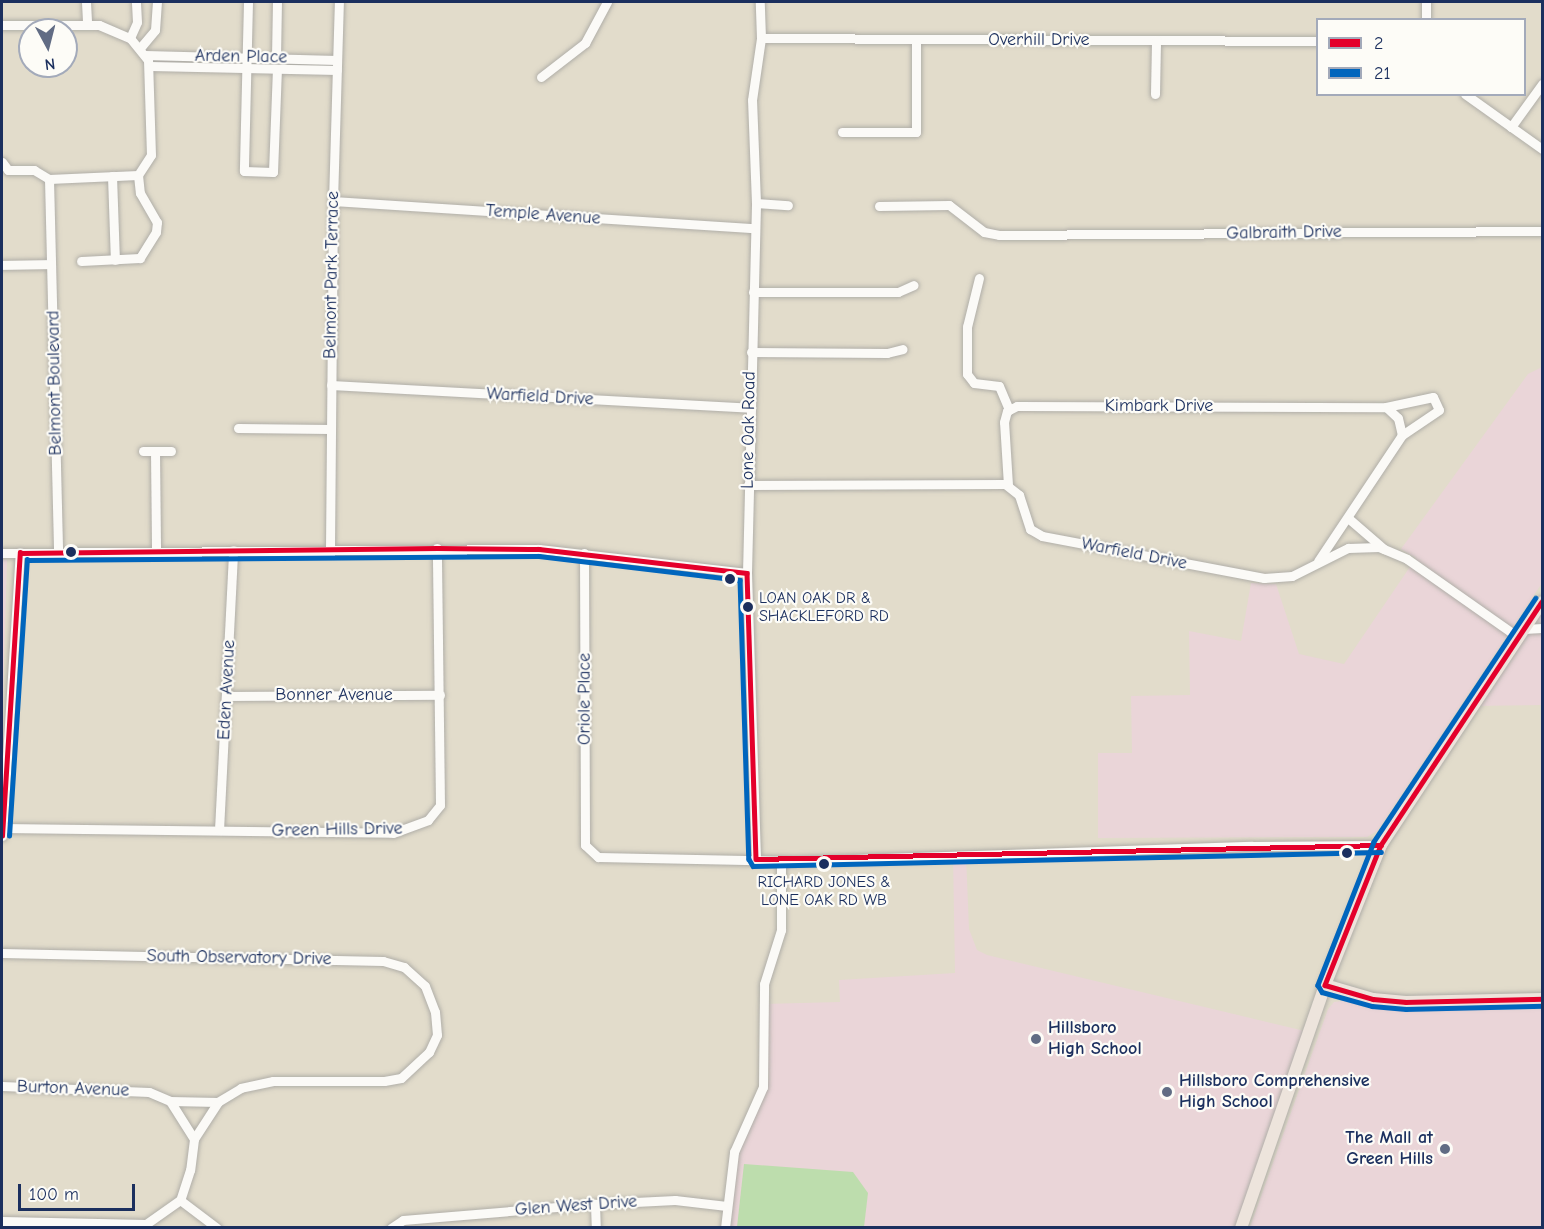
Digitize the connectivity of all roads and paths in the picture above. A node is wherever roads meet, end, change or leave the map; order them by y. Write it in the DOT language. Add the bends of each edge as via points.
graph roads {
  1 [pos="86,2"];
  2 [pos="136,2"];
  3 [pos="157,2"];
  4 [pos="248,2"];
  5 [pos="277,2"];
  6 [pos="339,2"];
  7 [pos="607,2"];
  8 [pos="760,2"];
  9 [pos="1426,2"];
  10 [pos="1426,18"];
  11 [pos="87,24"];
  12 [pos="2,25"];
  13 [pos="130,38"];
  14 [pos="761,38"];
  15 [pos="916,40"];
  16 [pos="1156,40"];
  17 [pos="1316,41"];
  18 [pos="143,52"];
  19 [pos="247,57"];
  20 [pos="276,58"];
  21 [pos="337,60"];
  22 [pos="150,66"];
  23 [pos="246,68"];
  24 [pos="277,69"];
  25 [pos="337,70"];
  26 [pos="541,77"];
  27 [pos="1542,84"];
  28 [pos="1155,94"];
  29 [pos="1468,96"];
  30 [pos="1511,127"];
  31 [pos="842,132"];
  32 [pos="1542,149"];
  33 [pos="2,162"];
  34 [pos="138,175"];
  35 [pos="112,176"];
  36 [pos="49,179"];
  37 [pos="333,201"];
  38 [pos="756,203"];
  39 [pos="788,205"];
  40 [pos="879,206"];
  41 [pos="754,228"];
  42 [pos="1542,231"];
  43 [pos="115,260"];
  44 [pos="81,261"];
  45 [pos="51,264"];
  46 [pos="2,265"];
  47 [pos="979,278"];
  48 [pos="914,285"];
  49 [pos="753,292"];
  50 [pos="903,349"];
  51 [pos="751,352"];
  52 [pos="331,385"];
  53 [pos="1386,407"];
  54 [pos="750,408"];
  55 [pos="1009,410"];
  56 [pos="238,428"];
  57 [pos="330,429"];
  58 [pos="1402,435"];
  59 [pos="143,451"];
  60 [pos="155,451"];
  61 [pos="171,451"];
  62 [pos="748,485"];
  63 [pos="1008,485"];
  64 [pos="1348,518"];
  65 [pos="330,548"];
  66 [pos="437,548"];
  67 [pos="1384,549"];
  68 [pos="233,550"];
  69 [pos="156,551"];
  70 [pos="58,552"];
  71 [pos="2,553"];
  72 [pos="20,553"];
  73 [pos="584,553"];
  74 [pos="1317,562"];
  75 [pos="747,573"];
  76 [pos="1542,602"];
  77 [pos="1542,628"];
  78 [pos="1521,633"];
  79 [pos="440,695"];
  80 [pos="228,696"];
  81 [pos="2,828"];
  82 [pos="219,830"];
  83 [pos="2,836"];
  84 [pos="1381,845"];
  85 [pos="756,859"];
  86 [pos="781,861"];
  87 [pos="2,953"];
  88 [pos="1325,985"];
  89 [pos="1542,999"];
  90 [pos="2,1086"];
  91 [pos="170,1101"];
  92 [pos="218,1102"];
  93 [pos="194,1139"];
  94 [pos="180,1200"];
  95 [pos="595,1204"];
  96 [pos="728,1206"];
  97 [pos="2,1221"];
  98 [pos="217,1227"];
  99 [pos="391,1227"];
  100 [pos="596,1227"];
  101 [pos="725,1227"];
  102 [pos="1241,1227"];
  1 -- 11 [label="street"];
  2 -- 13 [label="street" via="137,22"];
  3 -- 18 [label="street" via="155,30"];
  4 -- 19 [label="street"];
  5 -- 20 [label="street"];
  6 -- 21 [label="street, Belmont Park Terrace"];
  7 -- 26 [label="street" via="585,44"];
  8 -- 14 [label="street, Lone Oak Road"];
  9 -- 10 [label="street"];
  11 -- 12 [label="street"];
  11 -- 13 [label="street"];
  13 -- 18 [label="street"];
  14 -- 15 [label="street, Overhill Drive"];
  14 -- 38 [label="street, Lone Oak Road" via="752,100"];
  15 -- 16 [label="street, Overhill Drive"];
  15 -- 31 [label="street" via="916,132"];
  16 -- 17 [label="street, Overhill Drive"];
  16 -- 28 [label="street"];
  18 -- 19 [label="street, Arden Place"];
  18 -- 22 [label="street"];
  19 -- 20 [label="street, Arden Place"];
  19 -- 23 [label="street"];
  20 -- 21 [label="street, Arden Place"];
  21 -- 25 [label="street, Belmont Park Terrace"];
  22 -- 23 [label="street, Arden Place"];
  22 -- 34 [label="street" via="151,155"];
  23 -- 24 [label="street, Arden Place"];
  23 -- 24 [label="street" via="244,171 273,172"];
  24 -- 25 [label="street, Arden Place"];
  25 -- 37 [label="street, Belmont Park Terrace"];
  27 -- 30 [label="street"];
  29 -- 30 [label="street"];
  30 -- 32 [label="street"];
  33 -- 36 [label="street" via="8,170 34,170"];
  34 -- 35 [label="street"];
  34 -- 43 [label="street" via="140,193 157,228 143,256"];
  35 -- 36 [label="street"];
  35 -- 43 [label="street"];
  36 -- 45 [label="street, Belmont Boulevard"];
  37 -- 41 [label="street, Temple Avenue"];
  37 -- 52 [label="street, Belmont Park Terrace"];
  38 -- 39 [label="street"];
  38 -- 41 [label="street, Lone Oak Road"];
  40 -- 42 [label="street, Galbraith Drive" via="949,205 984,232 1026,236"];
  41 -- 49 [label="street, Lone Oak Road"];
  43 -- 44 [label="street"];
  45 -- 46 [label="street"];
  45 -- 70 [label="street, Belmont Boulevard"];
  47 -- 55 [label="street" via="967,327 967,374 974,383 999,386"];
  48 -- 49 [label="street" via="898,292"];
  49 -- 51 [label="street, Lone Oak Road"];
  50 -- 51 [label="street" via="887,354"];
  51 -- 54 [label="street, Lone Oak Road"];
  52 -- 54 [label="street, Warfield Drive"];
  52 -- 57 [label="street, Belmont Park Terrace"];
  53 -- 55 [label="street, Kimbark Drive" via="1031,405"];
  53 -- 58 [label="street" via="1396,413"];
  53 -- 58 [label="street, Kimbark Drive" via="1425,397 1438,402 1437,412"];
  54 -- 62 [label="street, Lone Oak Road"];
  55 -- 63 [label="street" via="1004,426"];
  56 -- 57 [label="street"];
  57 -- 65 [label="street, Belmont Park Terrace"];
  58 -- 64 [label="street, Kimbark Drive"];
  59 -- 60 [label="street"];
  60 -- 61 [label="street"];
  60 -- 69 [label="street"];
  62 -- 63 [label="street"];
  62 -- 75 [label="street, Lone Oak Road"];
  63 -- 74 [label="street, Warfield Drive" via="1019,495 1030,529 1047,537 1264,578 1292,576"];
  64 -- 67 [label="street"];
  64 -- 74 [label="street, Kimbark Drive"];
  65 -- 66 [label="street"];
  65 -- 68 [label="street"];
  66 -- 73 [label="street"];
  66 -- 79 [label="street, Green Hills Drive"];
  67 -- 74 [label="street, Warfield Drive" via="1348,548"];
  67 -- 78 [label="street, Warfield Drive"];
  68 -- 69 [label="street"];
  68 -- 80 [label="street, Eden Avenue"];
  69 -- 70 [label="street"];
  70 -- 72 [label="street"];
  71 -- 72 [label="street"];
  72 -- 81 [label="street"];
  73 -- 75 [label="street"];
  73 -- 85 [label="street, Oriole Place" via="585,845 598,857"];
  75 -- 85 [label="street, Lone Oak Road"];
  76 -- 78 [label="main road"];
  77 -- 78 [label="street"];
  78 -- 84 [label="main road"];
  79 -- 80 [label="street, Bonner Avenue"];
  79 -- 82 [label="street, Green Hills Drive" via="441,805 428,820 393,833"];
  80 -- 82 [label="street, Eden Avenue"];
  81 -- 82 [label="street, Green Hills Drive"];
  81 -- 83 [label="street"];
  84 -- 86 [label="street"];
  84 -- 88 [label="main road"];
  85 -- 86 [label="street"];
  86 -- 96 [label="street" via="781,930 764,984 764,1087 734,1152"];
  87 -- 92 [label="street, South Observatory Drive" via="383,962 404,967 425,986 435,1012 436,1035 429,1052 401,1078 384,1082 273,1082 241,1088"];
  88 -- 89 [label="main road" via="1373,999 1406,1002"];
  88 -- 102 [label="main road"];
  90 -- 91 [label="street, Burton Avenue" via="119,1089 149,1092"];
  91 -- 92 [label="street, Burton Avenue"];
  91 -- 93 [label="street"];
  92 -- 93 [label="street"];
  93 -- 94 [label="street" via="190,1170"];
  94 -- 97 [label="street" via="149,1222"];
  94 -- 98 [label="street"];
  95 -- 96 [label="street, Glen West Drive" via="675,1200"];
  95 -- 99 [label="street, Glen West Drive" via="403,1220"];
  95 -- 100 [label="street"];
  96 -- 101 [label="street"];
}
